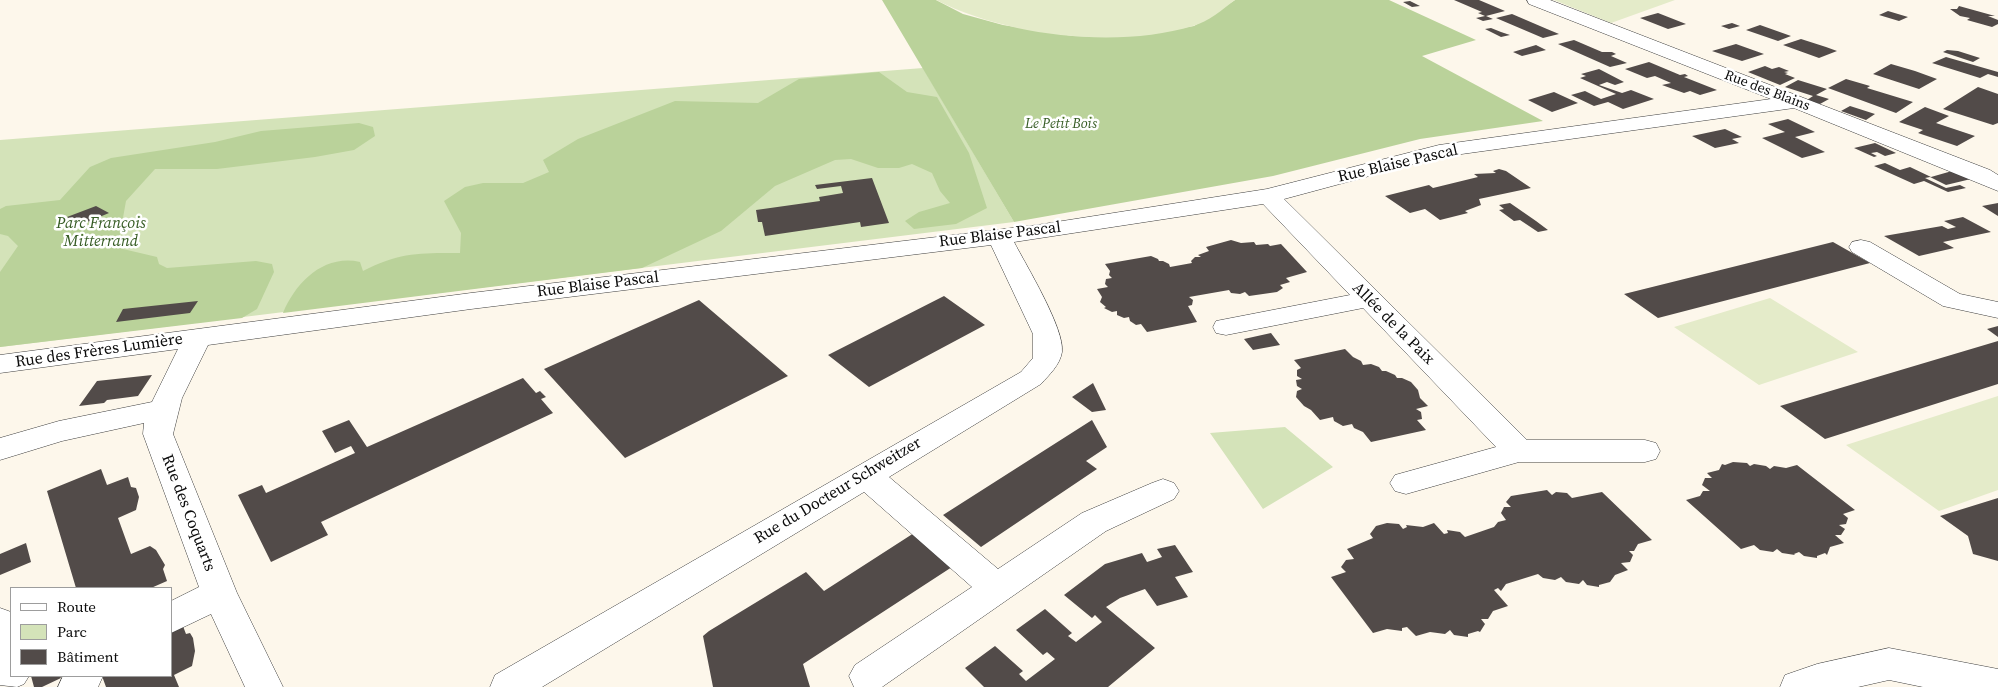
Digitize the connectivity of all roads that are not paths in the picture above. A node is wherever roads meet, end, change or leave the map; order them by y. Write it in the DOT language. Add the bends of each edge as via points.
graph roads {
  1 [pos="1535,0"];
  2 [pos="1796,102"];
  3 [pos="1993,175"];
  4 [pos="1268,196"];
  5 [pos="998,236"];
  6 [pos="1861,247"];
  7 [pos="1368,299"];
  8 [pos="1998,310"];
  9 [pos="1226,327"];
  10 [pos="198,337"];
  11 [pos="0,364"];
  12 [pos="164,409"];
  13 [pos="0,449"];
  14 [pos="1519,451"];
  15 [pos="1645,451"];
  16 [pos="866,475"];
  17 [pos="1406,483"];
  18 [pos="1163,491"];
  19 [pos="996,588"];
  20 [pos="219,593"];
  21 [pos="172,617"];
  22 [pos="0,623"];
  23 [pos="10,666"];
  24 [pos="868,676"];
  25 [pos="1998,686"];
  26 [pos="264,687"];
  27 [pos="509,687"];
  28 [pos="1799,687"];
  1 -- 2 [label="street, Rue des Blains"];
  2 -- 3 [label="street, Rue des Blains"];
  2 -- 4 [label="street, Rue Blaise Pascal" via="1439,151"];
  4 -- 5 [label="street, Rue Blaise Pascal"];
  4 -- 7 [label="street, Allée de la Paix"];
  5 -- 10 [label="street, Rue Blaise Pascal"];
  5 -- 16 [label="street, Rue du Docteur Schweitzer" via="1047,334 1049,349 1046,363 1032,378"];
  6 -- 8 [label="street" via="1952,300"];
  7 -- 9 [label="street"];
  7 -- 14 [label="street, Allée de la Paix"];
  10 -- 11 [label="street, Rue des Frères Lumière"];
  10 -- 12 [label="street, Rue des Coquarts"];
  12 -- 13 [label="street" via="59,431"];
  12 -- 20 [label="street, Rue des Coquarts" via="158,423 158,434"];
  14 -- 15 [label="street"];
  14 -- 17 [label="street"];
  16 -- 19 [label="street"];
  16 -- 27 [label="street, Rue du Docteur Schweitzer"];
  18 -- 19 [label="street" via="1094,522"];
  19 -- 24 [label="street"];
  20 -- 21 [label="street"];
  20 -- 26 [label="street, Rue des Coquarts"];
  22 -- 23 [label="street"];
  25 -- 28 [label="street" via="1889,664"];
}
